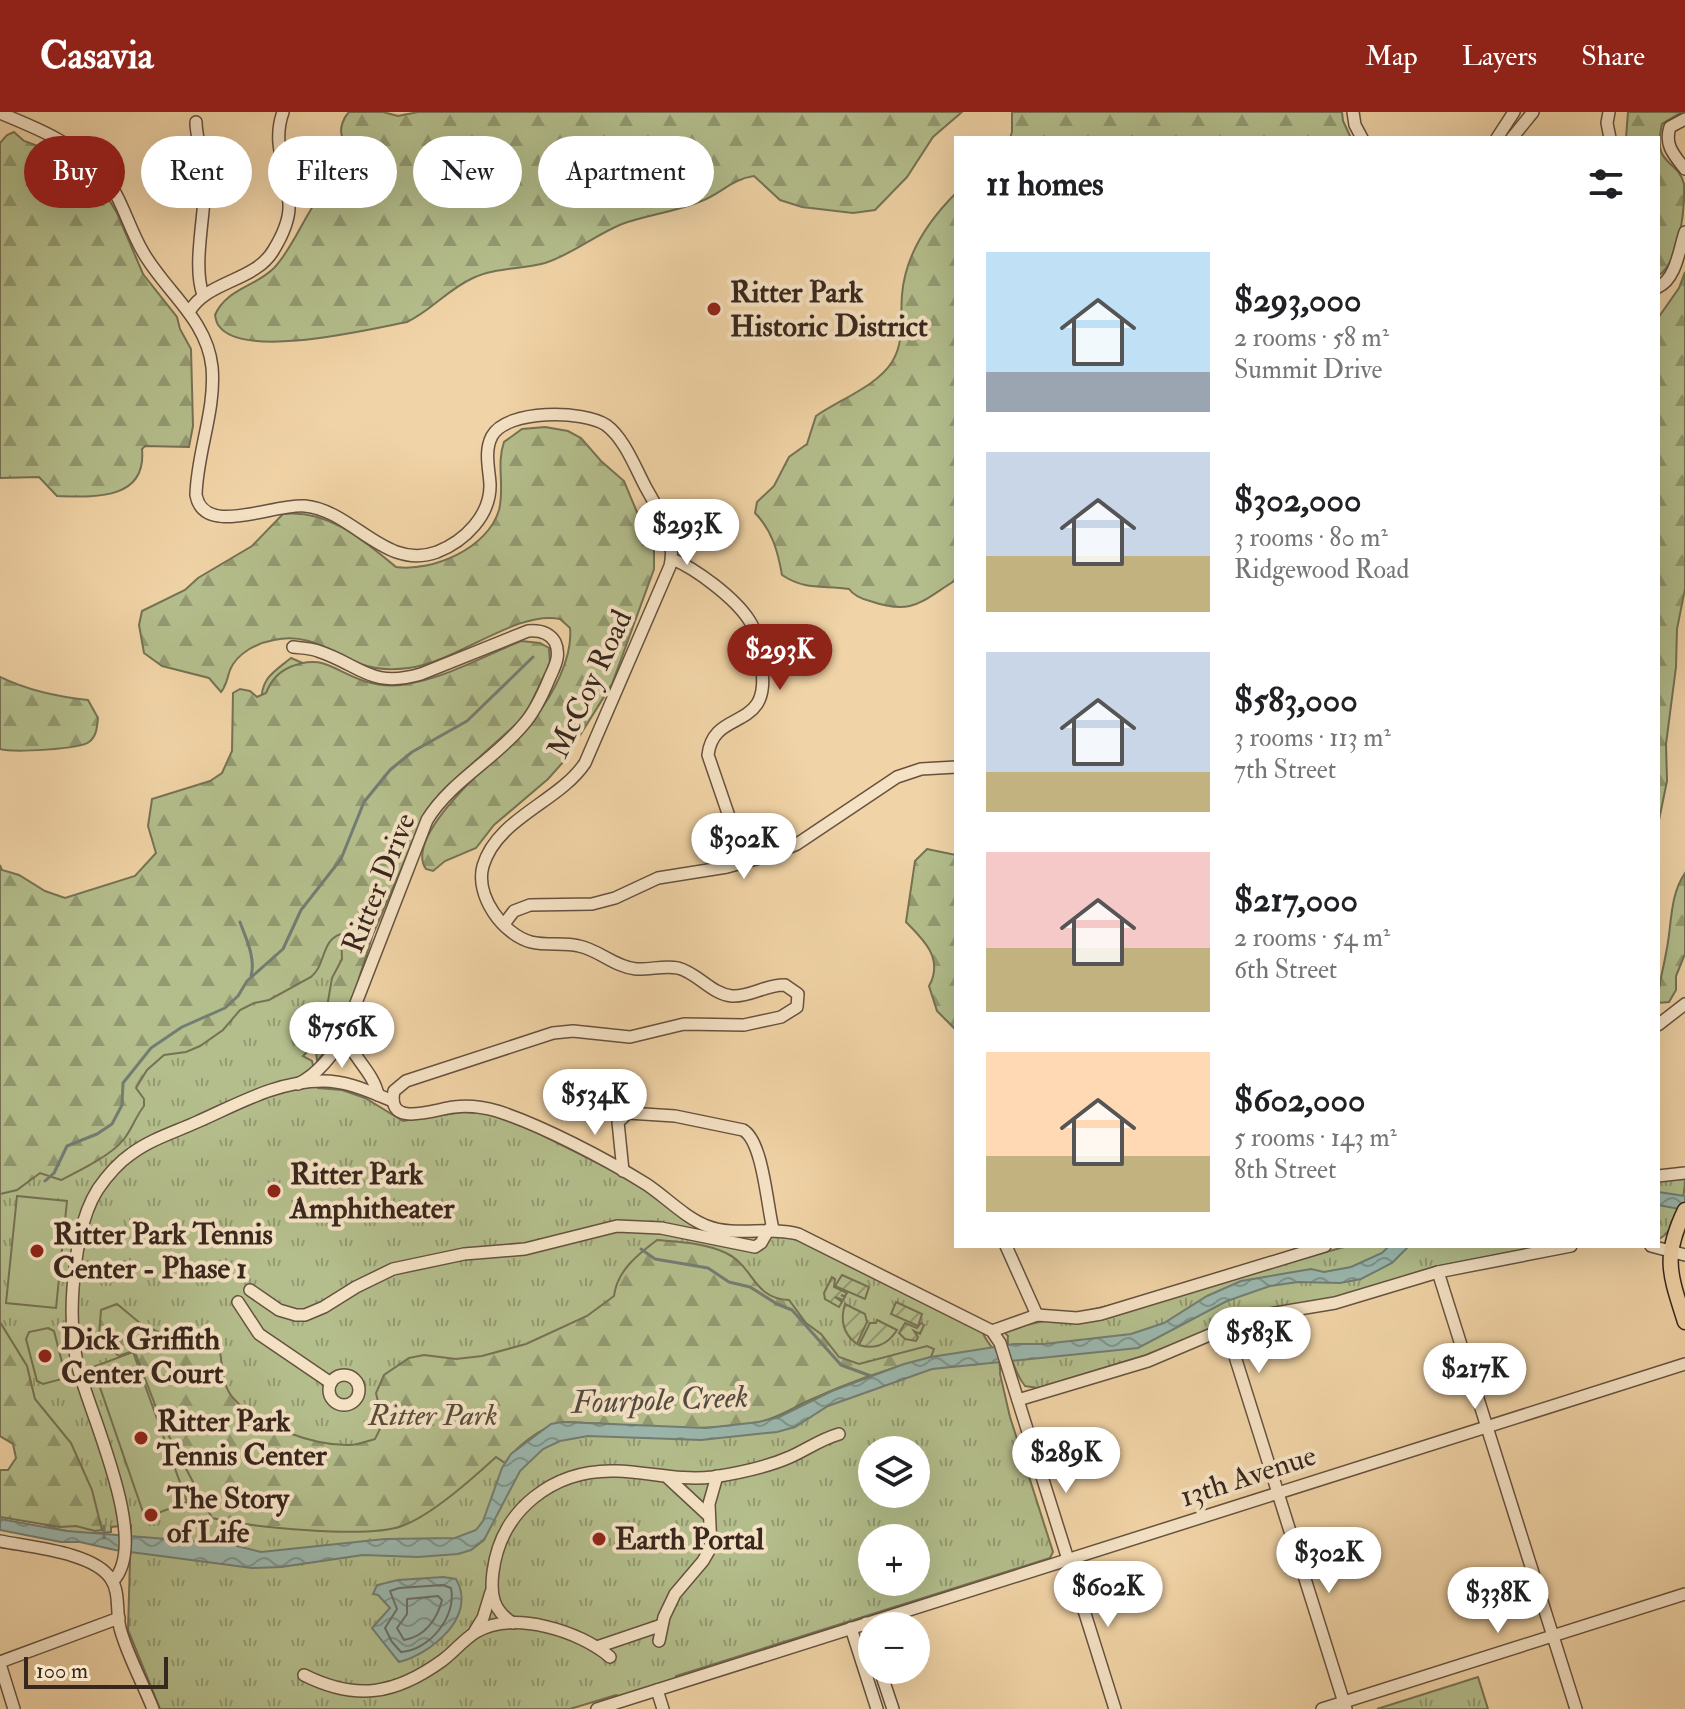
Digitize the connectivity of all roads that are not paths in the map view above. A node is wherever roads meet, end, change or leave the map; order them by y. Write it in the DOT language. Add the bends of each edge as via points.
graph roads {
  1 [pos="283,112"];
  2 [pos="1353,112"];
  3 [pos="1514,112"];
  4 [pos="1533,112"];
  5 [pos="1609,112"];
  6 [pos="0,113"];
  7 [pos="1685,119"];
  8 [pos="196,122"];
  9 [pos="1361,136"];
  10 [pos="1498,136"];
  11 [pos="1514,136"];
  12 [pos="1610,136"];
  13 [pos="1685,169"];
  14 [pos="1685,232"];
  15 [pos="1660,286"];
  16 [pos="203,295"];
  17 [pos="189,312"];
  18 [pos="672,559"];
  19 [pos="293,647"];
  20 [pos="954,767"];
  21 [pos="745,863"];
  22 [pos="504,924"];
  23 [pos="1685,1004"];
  24 [pos="1660,1023"];
  25 [pos="344,1034"];
  26 [pos="298,1084"];
  27 [pos="378,1095"];
  28 [pos="393,1101"];
  29 [pos="623,1171"];
  30 [pos="1685,1173"];
  31 [pos="1660,1176"];
  32 [pos="1682,1217"];
  33 [pos="771,1229"];
  34 [pos="1007,1248"];
  35 [pos="1561,1248"];
  36 [pos="1659,1248"];
  37 [pos="1299,1250"];
  38 [pos="1670,1251"];
  39 [pos="1685,1255"];
  40 [pos="1438,1272"];
  41 [pos="250,1290"];
  42 [pos="238,1302"];
  43 [pos="1037,1315"];
  44 [pos="1685,1322"];
  45 [pos="1226,1328"];
  46 [pos="994,1334"];
  47 [pos="1685,1364"];
  48 [pos="331,1383"];
  49 [pos="1018,1400"];
  50 [pos="1487,1425"];
  51 [pos="839,1434"];
  52 [pos="717,1476"];
  53 [pos="666,1477"];
  54 [pos="1277,1492"];
  55 [pos="709,1516"];
  56 [pos="0,1541"];
  57 [pos="1067,1559"];
  58 [pos="113,1581"];
  59 [pos="491,1591"];
  60 [pos="1685,1594"];
  61 [pos="901,1612"];
  62 [pos="119,1618"];
  63 [pos="513,1623"];
  64 [pos="662,1625"];
  65 [pos="858,1626"];
  66 [pos="851,1628"];
  67 [pos="474,1633"];
  68 [pos="1553,1635"];
  69 [pos="659,1641"];
  70 [pos="597,1647"];
  71 [pos="610,1657"];
  72 [pos="0,1663"];
  73 [pos="304,1675"];
  74 [pos="885,1684"];
  75 [pos="661,1700"];
  76 [pos="1345,1706"];
  77 [pos="14,1709"];
  78 [pos="153,1709"];
  79 [pos="597,1709"];
  80 [pos="877,1709"];
  81 [pos="893,1709"];
  82 [pos="1115,1709"];
  83 [pos="1322,1709"];
  84 [pos="1576,1709"];
  1 -- 16 [label="street" via="277,137 289,202 284,228 262,263"];
  2 -- 9 [label="street"];
  3 -- 10 [label="street"];
  4 -- 11 [label="street"];
  5 -- 12 [label="street"];
  6 -- 17 [label="street" via="63,142 104,175 150,265"];
  7 -- 13 [label="street" via="1670,127 1668,141"];
  8 -- 16 [label="street" via="206,181 199,276"];
  14 -- 15 [label="street" via="1671,275"];
  16 -- 17 [label="street"];
  17 -- 18 [label="street" via="202,332 212,366 196,495 206,513 223,517 292,506 316,508 341,517 398,554 428,555 461,538 485,510 488,447 496,430 531,416 565,416 598,421 615,434 666,527"];
  18 -- 21 [label="street" via="699,572 746,615 759,648 763,679 758,703 718,733 708,755"];
  18 -- 22 [label="street, McCoy Road" via="585,763 570,782 511,827 485,859 482,887"];
  19 -- 25 [label="street, Ritter Drive" via="318,651 385,679 421,674 528,631 545,632 557,651 528,719 427,820"];
  20 -- 21 [label="street" via="897,777 797,844"];
  21 -- 22 [label="street" via="670,875 592,904 530,905 514,911"];
  22 -- 28 [label="street" via="532,942 580,946 628,967 683,969 725,995 785,985 795,990 799,1003 790,1014 744,1025 684,1024 630,1037 573,1031 542,1035 406,1081 394,1091"];
  23 -- 24 [label="street"];
  25 -- 26 [label="street, Ritter Drive" via="324,1063"];
  25 -- 27 [label="street"];
  26 -- 27 [label="street" via="336,1082"];
  26 -- 58 [label="street" via="255,1095 140,1148 110,1174 85,1216 73,1289 75,1352 122,1505 125,1560"];
  27 -- 28 [label="street"];
  28 -- 29 [label="street" via="408,1115 462,1106 500,1112"];
  29 -- 33 [label="street" via="706,1225 722,1230"];
  29 -- 33 [label="street" via="618,1122 628,1113 743,1130 758,1154"];
  30 -- 31 [label="street"];
  32 -- 38 [label="main road"];
  33 -- 41 [label="street" via="755,1247 633,1225 525,1249 445,1257 386,1272 305,1315 279,1310"];
  33 -- 46 [label="street" via="813,1241"];
  34 -- 43 [label="street"];
  35 -- 40 [label="street"];
  36 -- 38 [label="street"];
  37 -- 43 [label="street" via="1101,1314"];
  38 -- 39 [label="street"];
  38 -- 44 [label="main road" via="1672,1282"];
  40 -- 45 [label="street" via="1352,1299"];
  40 -- 50 [label="street"];
  42 -- 48 [label="street" via="269,1342"];
  43 -- 46 [label="street"];
  45 -- 49 [label="street" via="1148,1361"];
  45 -- 54 [label="street"];
  46 -- 49 [label="street"];
  47 -- 50 [label="street, 13th Avenue"];
  49 -- 57 [label="street"];
  50 -- 54 [label="street, 13th Avenue"];
  50 -- 68 [label="street"];
  51 -- 52 [label="street" via="780,1462"];
  52 -- 53 [label="street"];
  52 -- 55 [label="street"];
  53 -- 55 [label="street"];
  53 -- 59 [label="street" via="599,1471 544,1489 506,1527"];
  54 -- 57 [label="street, 13th Avenue"];
  54 -- 76 [label="street"];
  55 -- 64 [label="street" via="708,1554 681,1585"];
  56 -- 58 [label="street" via="80,1559"];
  57 -- 61 [label="street, 13th Avenue"];
  57 -- 82 [label="street"];
  58 -- 62 [label="street"];
  59 -- 63 [label="street" via="501,1614"];
  59 -- 67 [label="street"];
  60 -- 68 [label="street"];
  62 -- 72 [label="street"];
  62 -- 78 [label="street"];
  63 -- 67 [label="street"];
  63 -- 70 [label="street" via="562,1631"];
  64 -- 69 [label="street"];
  64 -- 70 [label="street"];
  65 -- 66 [label="street, 13th Avenue"];
  66 -- 75 [label="street, 13th Avenue"];
  66 -- 80 [label="street"];
  67 -- 73 [label="street" via="432,1668 377,1690 344,1691"];
  68 -- 76 [label="street"];
  68 -- 84 [label="street"];
  70 -- 71 [label="street"];
  72 -- 77 [label="street"];
  74 -- 81 [label="street"];
  75 -- 79 [label="street, 13th Avenue"];
  76 -- 83 [label="street"];
}
